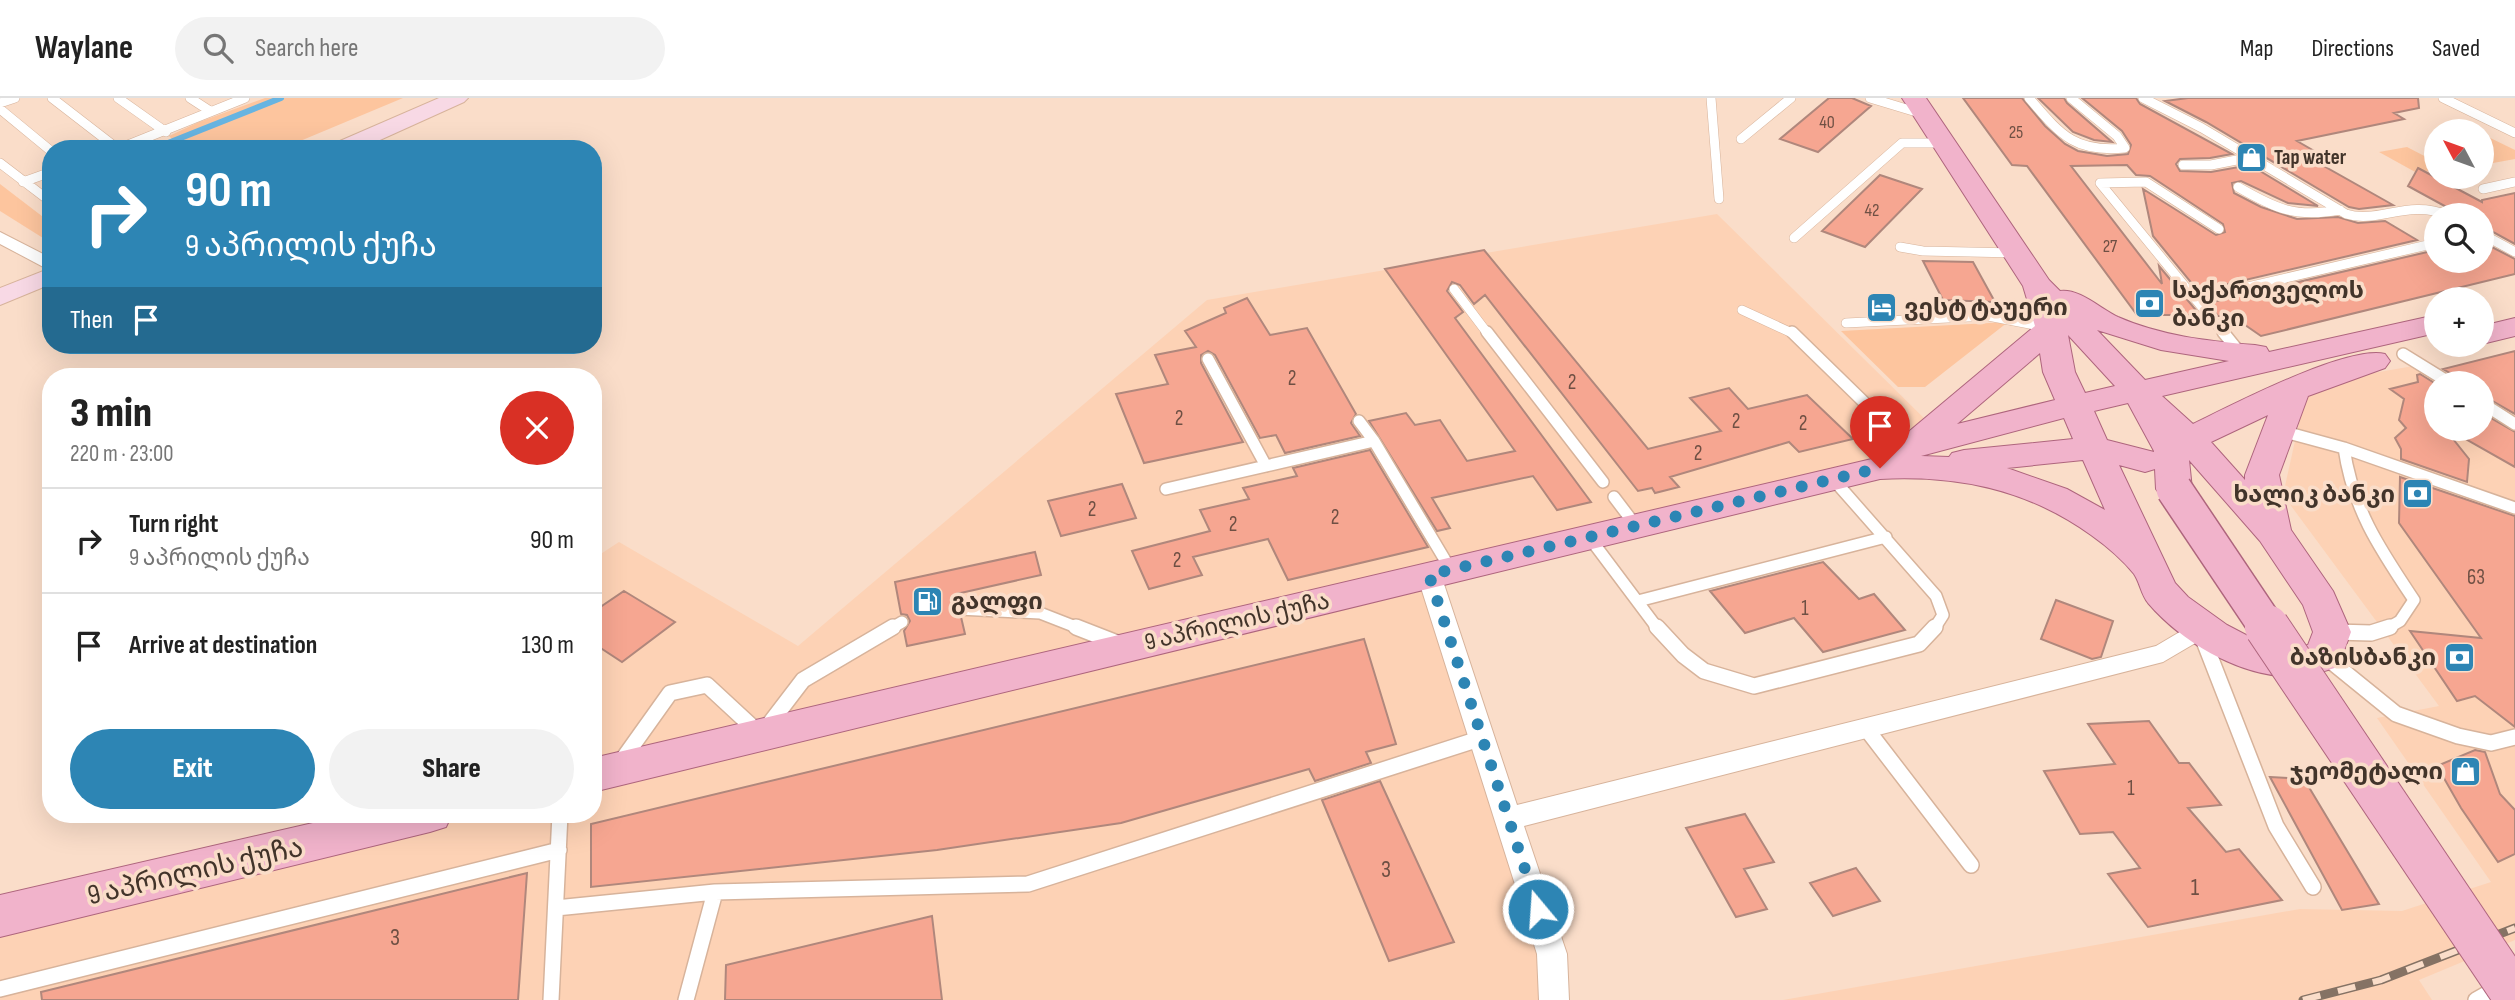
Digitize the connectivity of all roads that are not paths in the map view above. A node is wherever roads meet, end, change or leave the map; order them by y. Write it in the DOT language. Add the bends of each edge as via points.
graph roads {
  1 [pos="15,98"];
  2 [pos="52,98"];
  3 [pos="118,98"];
  4 [pos="190,98"];
  5 [pos="245,98"];
  6 [pos="457,98"];
  7 [pos="1711,98"];
  8 [pos="1791,98"];
  9 [pos="1870,98"];
  10 [pos="2029,98"];
  11 [pos="2071,98"];
  12 [pos="2143,98"];
  13 [pos="2443,98"];
  14 [pos="0,103"];
  15 [pos="1920,106"];
  16 [pos="0,109"];
  17 [pos="210,111"];
  18 [pos="166,132"];
  19 [pos="2515,133"];
  20 [pos="1741,139"];
  21 [pos="106,140"];
  22 [pos="143,140"];
  23 [pos="361,140"];
  24 [pos="1944,143"];
  25 [pos="42,144"];
  26 [pos="2252,157"];
  27 [pos="0,163"];
  28 [pos="2183,165"];
  29 [pos="42,175"];
  30 [pos="23,182"];
  31 [pos="2515,183"];
  32 [pos="2238,187"];
  33 [pos="2494,187"];
  34 [pos="42,196"];
  35 [pos="1719,199"];
  36 [pos="2424,208"];
  37 [pos="2340,210"];
  38 [pos="2219,229"];
  39 [pos="0,237"];
  40 [pos="1794,238"];
  41 [pos="2494,241"];
  42 [pos="2424,246"];
  43 [pos="1900,247"];
  44 [pos="2515,252"];
  45 [pos="2016,253"];
  46 [pos="42,261"];
  47 [pos="42,279"];
  48 [pos="2038,286"];
  49 [pos="1454,289"];
  50 [pos="0,297"];
  51 [pos="2196,299"];
  52 [pos="2515,305"];
  53 [pos="1742,310"];
  54 [pos="2494,310"];
  55 [pos="1846,323"];
  56 [pos="2515,327"];
  57 [pos="2051,328"];
  58 [pos="2424,328"];
  59 [pos="2494,332"];
  60 [pos="2424,349"];
  61 [pos="2240,353"];
  62 [pos="2403,354"];
  63 [pos="1208,359"];
  64 [pos="2431,371"];
  65 [pos="2294,373"];
  66 [pos="2138,391"];
  67 [pos="2090,404"];
  68 [pos="2494,411"];
  69 [pos="1359,421"];
  70 [pos="2515,424"];
  71 [pos="2277,430"];
  72 [pos="1374,441"];
  73 [pos="2096,448"];
  74 [pos="2344,448"];
  75 [pos="1907,460"];
  76 [pos="2170,460"];
  77 [pos="1266,466"];
  78 [pos="1833,479"];
  79 [pos="1603,482"];
  80 [pos="1166,489"];
  81 [pos="2515,508"];
  82 [pos="2273,532"];
  83 [pos="1589,537"];
  84 [pos="1886,537"];
  85 [pos="2146,565"];
  86 [pos="1440,573"];
  87 [pos="1638,601"];
  88 [pos="959,609"];
  89 [pos="902,622"];
  90 [pos="2200,629"];
  91 [pos="2328,644"];
  92 [pos="1127,647"];
  93 [pos="1866,727"];
  94 [pos="761,735"];
  95 [pos="2515,737"];
  96 [pos="1482,738"];
  97 [pos="604,772"];
  98 [pos="1509,818"];
  99 [pos="392,823"];
  100 [pos="560,823"];
  101 [pos="559,850"];
  102 [pos="1971,865"];
  103 [pos="2314,887"];
  104 [pos="715,892"];
  105 [pos="556,908"];
  106 [pos="0,916"];
  107 [pos="2515,979"];
  108 [pos="0,989"];
  109 [pos="2515,996"];
  110 [pos="551,1000"];
  111 [pos="686,1000"];
  112 [pos="1554,1000"];
  113 [pos="2476,1000"];
  1 -- 14 [label="lane"];
  2 -- 21 [label="lane"];
  3 -- 18 [label="lane"];
  4 -- 17 [label="lane"];
  5 -- 17 [label="lane"];
  6 -- 23 [label="main road"];
  7 -- 35 [label="lane"];
  8 -- 20 [label="lane"];
  9 -- 15 [label="lane"];
  10 -- 11 [label="lane" via="2066,141 2087,149 2125,148"];
  12 -- 26 [label="lane"];
  13 -- 19 [label="lane"];
  15 -- 24 [label="main road"];
  16 -- 25 [label="lane"];
  17 -- 18 [label="lane"];
  18 -- 22 [label="lane"];
  24 -- 40 [label="lane" via="1902,144"];
  24 -- 45 [label="main road"];
  26 -- 28 [label="lane"];
  26 -- 37 [label="lane"];
  27 -- 30 [label="lane"];
  29 -- 30 [label="lane"];
  30 -- 34 [label="lane"];
  31 -- 33 [label="lane"];
  32 -- 37 [label="lane" via="2278,211 2312,216"];
  36 -- 37 [label="lane" via="2356,217"];
  38 -- 51 [label="lane" via="2146,182 2100,183"];
  39 -- 46 [label="street"];
  41 -- 44 [label="lane"];
  42 -- 51 [label="lane"];
  43 -- 45 [label="lane"];
  45 -- 48 [label="main road"];
  47 -- 50 [label="main road"];
  48 -- 57 [label="main road"];
  48 -- 61 [label="main road" via="2133,333 2197,349"];
  48 -- 66 [label="main road"];
  49 -- 79 [label="lane"];
  51 -- 61 [label="lane"];
  52 -- 54 [label="main road"];
  53 -- 75 [label="lane" via="1790,330"];
  55 -- 57 [label="lane" via="1988,316"];
  56 -- 59 [label="main road"];
  57 -- 67 [label="main road" via="2059,372"];
  57 -- 75 [label="main road"];
  58 -- 65 [label="main road"];
  60 -- 62 [label="main road"];
  61 -- 65 [label="main road"];
  62 -- 64 [label="lane"];
  62 -- 65 [label="main road"];
  63 -- 77 [label="lane"];
  65 -- 66 [label="main road"];
  65 -- 71 [label="main road"];
  65 -- 76 [label="main road"];
  66 -- 67 [label="main road"];
  66 -- 76 [label="main road"];
  67 -- 73 [label="main road"];
  67 -- 75 [label="main road"];
  67 -- 76 [label="main road"];
  68 -- 70 [label="lane"];
  69 -- 72 [label="lane"];
  71 -- 74 [label="lane"];
  71 -- 82 [label="main road" via="2262,475"];
  72 -- 77 [label="lane"];
  72 -- 86 [label="lane"];
  73 -- 75 [label="main road"];
  73 -- 76 [label="main road"];
  73 -- 85 [label="main road"];
  74 -- 81 [label="lane"];
  74 -- 91 [label="lane" via="2347,479 2363,522 2414,600 2405,619 2374,634"];
  75 -- 78 [label="main road, 9 აპრილის ქუჩა"];
  75 -- 85 [label="main road" via="1974,471 2040,491 2108,529"];
  76 -- 82 [label="main road"];
  76 -- 109 [label="main road, bridge"];
  77 -- 80 [label="lane"];
  78 -- 83 [label="main road, 9 აპრილის ქუჩა" via="1625,511"];
  78 -- 84 [label="lane"];
  82 -- 91 [label="main road" via="2320,601"];
  83 -- 86 [label="main road, 9 აპრილის ქუჩა"];
  83 -- 87 [label="lane"];
  84 -- 87 [label="lane"];
  84 -- 87 [label="lane" via="1936,596 1943,615 1933,631 1919,644 1755,687 1700,669 1672,646"];
  85 -- 90 [label="main road" via="2160,591"];
  86 -- 92 [label="main road, 9 აპრილის ქუჩა"];
  86 -- 96 [label="street"];
  88 -- 92 [label="lane" via="1040,613"];
  89 -- 94 [label="lane" via="803,680"];
  90 -- 91 [label="main road" via="2278,660 2312,660"];
  90 -- 93 [label="street" via="2163,653"];
  90 -- 103 [label="lane" via="2276,826"];
  91 -- 95 [label="lane" via="2396,714 2491,743"];
  92 -- 94 [label="main road, 9 აპრილის ქუჩა"];
  93 -- 98 [label="street"];
  93 -- 102 [label="lane"];
  94 -- 97 [label="main road, 9 აპრილის ქუჩა"];
  94 -- 97 [label="lane" via="708,685 670,693"];
  96 -- 98 [label="street"];
  96 -- 104 [label="lane" via="1028,884"];
  98 -- 112 [label="street" via="1552,954"];
  99 -- 106 [label="main road, 9 აპრილის ქუჩა"];
  100 -- 101 [label="lane"];
  101 -- 105 [label="lane"];
  101 -- 108 [label="lane"];
  104 -- 105 [label="lane"];
  104 -- 111 [label="lane"];
  105 -- 110 [label="lane"];
  107 -- 113 [label="lane"];
}
